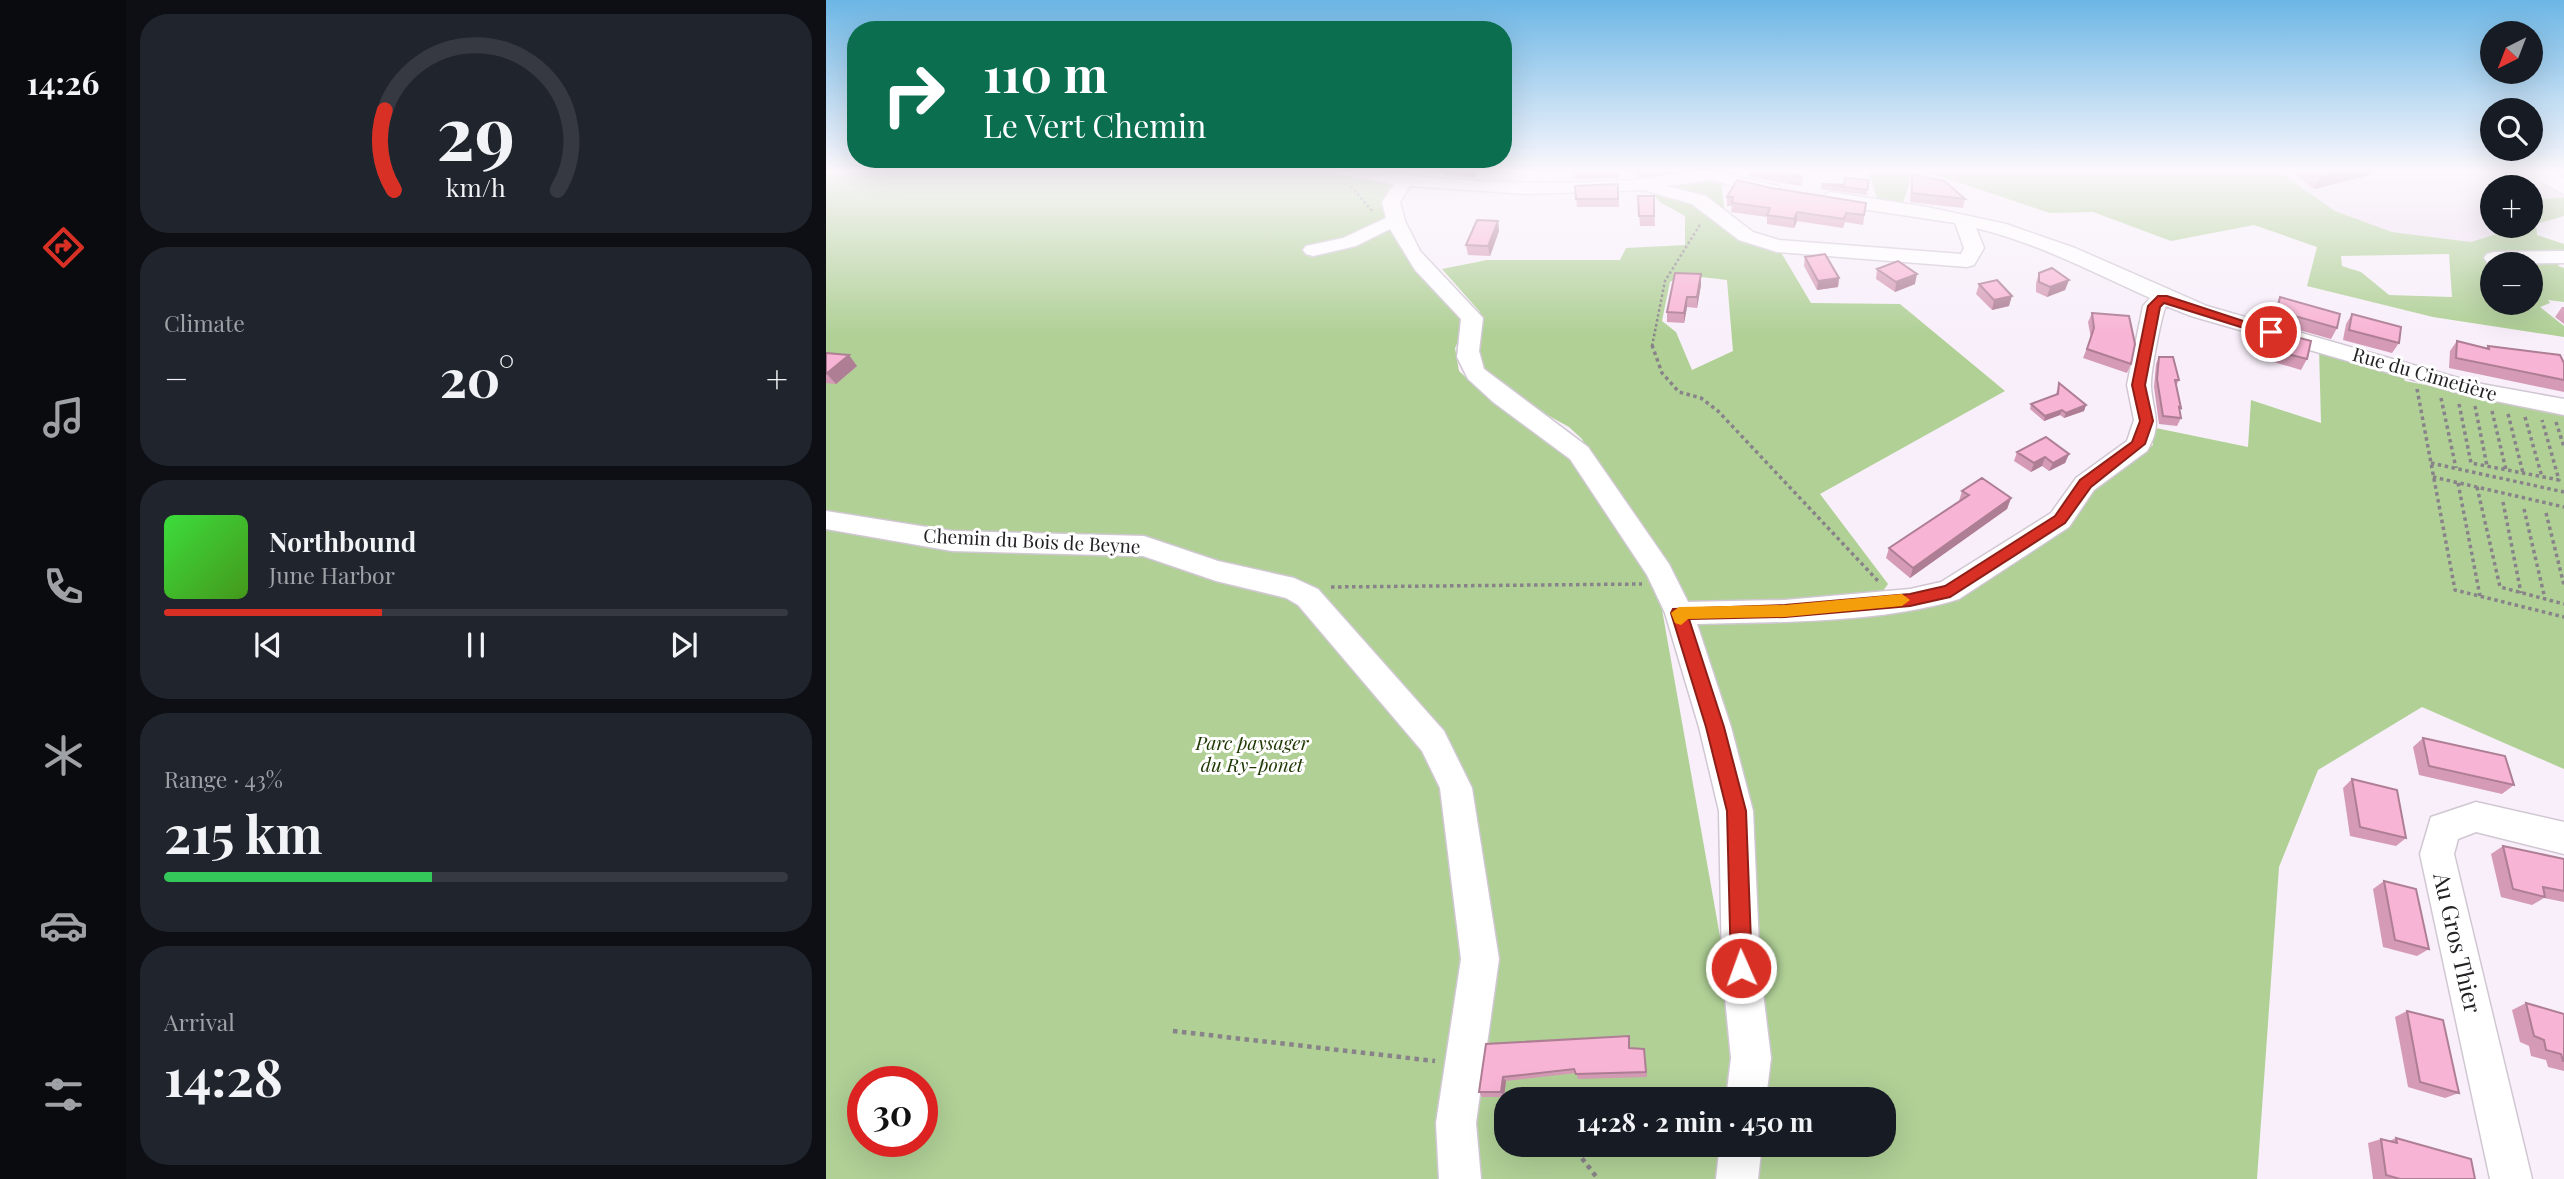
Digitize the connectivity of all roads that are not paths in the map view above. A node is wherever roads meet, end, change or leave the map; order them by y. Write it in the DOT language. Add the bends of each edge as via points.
graph roads {
  1 [pos="1388,224"];
  2 [pos="1391,224"];
  3 [pos="1730,224"];
  4 [pos="1965,224"];
  5 [pos="1977,224"];
  6 [pos="1313,250"];
  7 [pos="2543,257"];
  8 [pos="2564,257"];
  9 [pos="2162,298"];
  10 [pos="2564,407"];
  11 [pos="826,520"];
  12 [pos="1672,598"];
  13 [pos="2564,838"];
  14 [pos="1747,1087"];
  15 [pos="1740,1157"];
  16 [pos="1460,1179"];
  17 [pos="1737,1179"];
  18 [pos="2511,1179"];
  1 -- 6 [label="street" via="1349,242"];
  2 -- 12 [label="street" via="1408,250 1472,318 1474,329 1466,344 1471,368 1579,453"];
  3 -- 4 [label="street" via="1746,236 1777,246 1967,261 1974,248"];
  5 -- 9 [label="street, Rue du Cimetière" via="2023,235"];
  7 -- 8 [label="street"];
  9 -- 10 [label="street, Rue du Cimetière" via="2474,390"];
  9 -- 12 [label="street" via="2154,306 2139,385 2146,421 2138,444 2085,484 2060,520 1950,591 1910,600 1785,611"];
  11 -- 16 [label="street, Chemin du Bois de Beyne" via="952,541 1144,546 1308,597 1433,741 1455,788 1480,959 1456,1123"];
  12 -- 14 [label="street" via="1715,727 1736,811 1741,968 1751,1058"];
  13 -- 18 [label="street, Au Gros Thier" via="2476,817 2444,828 2437,854"];
  15 -- 17 [label="street"];
}
